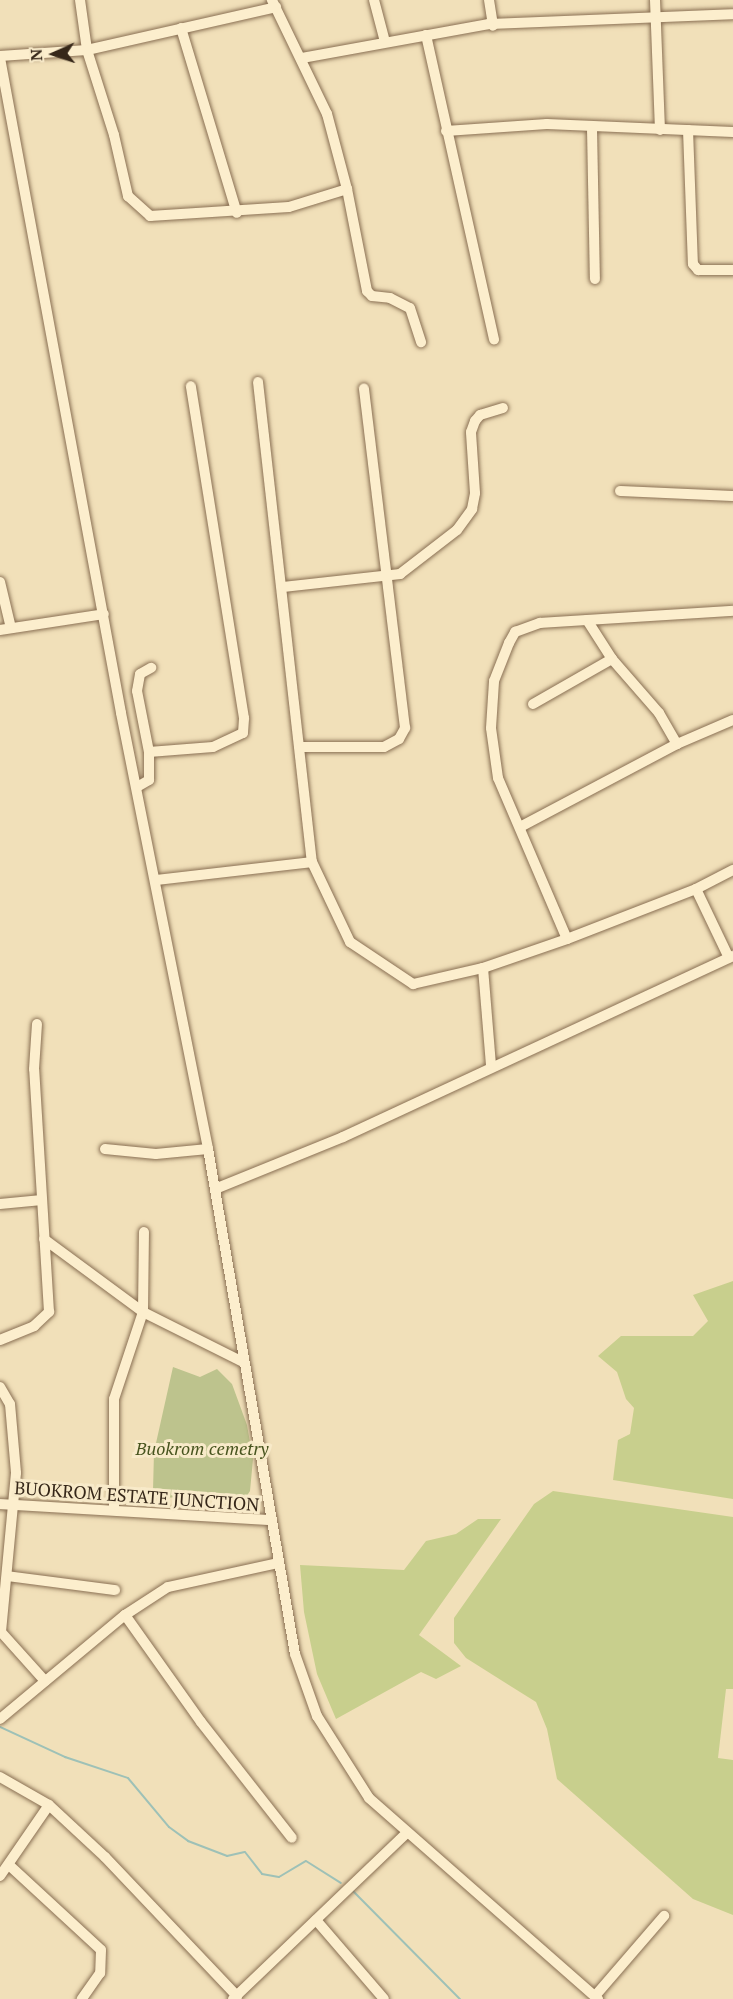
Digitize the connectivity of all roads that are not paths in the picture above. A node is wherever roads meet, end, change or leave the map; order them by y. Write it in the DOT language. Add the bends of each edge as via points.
graph roads {
  1 [pos="80,0"];
  2 [pos="374,0"];
  3 [pos="489,0"];
  4 [pos="655,0"];
  5 [pos="274,4"];
  6 [pos="733,14"];
  7 [pos="656,17"];
  8 [pos="493,26"];
  9 [pos="182,28"];
  10 [pos="426,35"];
  11 [pos="385,42"];
  12 [pos="87,50"];
  13 [pos="0,57"];
  14 [pos="302,58"];
  15 [pos="4,104"];
  16 [pos="592,128"];
  17 [pos="660,130"];
  18 [pos="688,130"];
  19 [pos="446,131"];
  20 [pos="733,132"];
  21 [pos="347,189"];
  22 [pos="237,213"];
  23 [pos="733,270"];
  24 [pos="595,279"];
  25 [pos="494,339"];
  26 [pos="421,342"];
  27 [pos="258,381"];
  28 [pos="191,386"];
  29 [pos="364,388"];
  30 [pos="503,408"];
  31 [pos="620,491"];
  32 [pos="733,496"];
  33 [pos="388,578"];
  34 [pos="0,582"];
  35 [pos="283,586"];
  36 [pos="733,611"];
  37 [pos="104,614"];
  38 [pos="587,620"];
  39 [pos="5,629"];
  40 [pos="612,659"];
  41 [pos="151,668"];
  42 [pos="533,704"];
  43 [pos="137,708"];
  44 [pos="121,713"];
  45 [pos="733,720"];
  46 [pos="677,744"];
  47 [pos="302,747"];
  48 [pos="148,752"];
  49 [pos="137,787"];
  50 [pos="520,827"];
  51 [pos="312,862"];
  52 [pos="733,870"];
  53 [pos="157,880"];
  54 [pos="696,889"];
  55 [pos="567,939"];
  56 [pos="731,957"];
  57 [pos="483,968"];
  58 [pos="37,1024"];
  59 [pos="491,1065"];
  60 [pos="105,1149"];
  61 [pos="208,1149"];
  62 [pos="215,1189"];
  63 [pos="42,1200"];
  64 [pos="0,1204"];
  65 [pos="144,1232"];
  66 [pos="44,1239"];
  67 [pos="143,1312"];
  68 [pos="0,1340"];
  69 [pos="243,1362"];
  70 [pos="0,1388"];
  71 [pos="0,1504"];
  72 [pos="14,1504"];
  73 [pos="114,1510"];
  74 [pos="272,1520"];
  75 [pos="278,1563"];
  76 [pos="7,1576"];
  77 [pos="115,1590"];
  78 [pos="2,1593"];
  79 [pos="125,1615"];
  80 [pos="45,1681"];
  81 [pos="1,1718"];
  82 [pos="0,1777"];
  83 [pos="50,1805"];
  84 [pos="407,1833"];
  85 [pos="292,1838"];
  86 [pos="9,1865"];
  87 [pos="0,1875"];
  88 [pos="664,1916"];
  89 [pos="316,1920"];
  90 [pos="381,1995"];
  91 [pos="235,1997"];
  92 [pos="597,1997"];
  93 [pos="82,1999"];
  94 [pos="368,1999"];
  1 -- 12 [label="street"];
  2 -- 11 [label="street"];
  3 -- 8 [label="street"];
  4 -- 7 [label="street"];
  5 -- 9 [label="street"];
  5 -- 14 [label="street"];
  6 -- 7 [label="street"];
  7 -- 8 [label="street"];
  7 -- 17 [label="street"];
  8 -- 10 [label="street"];
  9 -- 12 [label="street"];
  9 -- 22 [label="street"];
  10 -- 11 [label="street"];
  10 -- 19 [label="street"];
  11 -- 14 [label="street"];
  12 -- 13 [label="street"];
  12 -- 22 [label="street" via="128,196 134,205 150,216"];
  13 -- 15 [label="street"];
  14 -- 21 [label="street" via="327,114"];
  15 -- 37 [label="street"];
  16 -- 17 [label="street"];
  16 -- 19 [label="street" via="547,124"];
  16 -- 24 [label="street"];
  17 -- 18 [label="street"];
  18 -- 20 [label="street"];
  18 -- 23 [label="street" via="693,264 698,270"];
  19 -- 25 [label="street"];
  21 -- 22 [label="street" via="289,207"];
  21 -- 26 [label="street" via="367,291 410,308"];
  27 -- 35 [label="street"];
  28 -- 48 [label="street" via="244,718 243,733 213,747"];
  29 -- 33 [label="street"];
  30 -- 33 [label="street" via="480,415 471,432 475,494 466,520 409,568"];
  31 -- 32 [label="street"];
  33 -- 35 [label="street"];
  33 -- 47 [label="street" via="405,728 399,739 384,747"];
  34 -- 39 [label="street"];
  35 -- 47 [label="street"];
  36 -- 38 [label="street"];
  37 -- 39 [label="street"];
  37 -- 44 [label="street"];
  38 -- 40 [label="street"];
  38 -- 50 [label="street" via="540,623 515,632 494,681 491,728 498,778"];
  40 -- 42 [label="street"];
  40 -- 46 [label="street" via="659,713"];
  41 -- 43 [label="street" via="140,674"];
  43 -- 44 [label="street"];
  43 -- 48 [label="street"];
  44 -- 49 [label="street"];
  45 -- 46 [label="street"];
  46 -- 50 [label="street"];
  47 -- 51 [label="street"];
  48 -- 49 [label="street" via="149,780"];
  49 -- 53 [label="street"];
  50 -- 55 [label="street"];
  51 -- 53 [label="street"];
  51 -- 57 [label="street" via="350,942 407,983"];
  52 -- 54 [label="street"];
  53 -- 61 [label="street"];
  54 -- 55 [label="street"];
  54 -- 56 [label="street"];
  55 -- 57 [label="street"];
  56 -- 59 [label="street"];
  57 -- 59 [label="street"];
  58 -- 63 [label="street" via="34,1069"];
  59 -- 62 [label="street" via="343,1137"];
  60 -- 61 [label="street" via="156,1154"];
  61 -- 62 [label="street"];
  62 -- 69 [label="street"];
  63 -- 64 [label="street"];
  63 -- 66 [label="street"];
  65 -- 67 [label="street"];
  66 -- 67 [label="street"];
  66 -- 68 [label="street" via="49,1312 34,1326"];
  67 -- 69 [label="street"];
  67 -- 73 [label="street" via="114,1399"];
  69 -- 74 [label="street"];
  70 -- 72 [label="street" via="10,1404 15,1435"];
  71 -- 72 [label="street, BUOKROM ESTATE JUNCTION"];
  72 -- 73 [label="street, BUOKROM ESTATE JUNCTION"];
  72 -- 76 [label="street"];
  73 -- 74 [label="street, BUOKROM ESTATE JUNCTION"];
  74 -- 75 [label="street"];
  75 -- 79 [label="street" via="168,1587"];
  75 -- 84 [label="street" via="295,1654 314,1709 350,1774 369,1798"];
  76 -- 77 [label="street"];
  76 -- 78 [label="street"];
  78 -- 80 [label="street" via="1,1632"];
  79 -- 80 [label="street"];
  79 -- 85 [label="street" via="201,1722"];
  80 -- 81 [label="street"];
  82 -- 83 [label="street"];
  83 -- 86 [label="street"];
  83 -- 91 [label="street" via="105,1857"];
  84 -- 89 [label="street"];
  84 -- 92 [label="street"];
  86 -- 87 [label="street"];
  86 -- 93 [label="street" via="101,1950 100,1973"];
  88 -- 92 [label="street"];
  89 -- 90 [label="street"];
  89 -- 91 [label="street"];
  90 -- 94 [label="street"];
}
